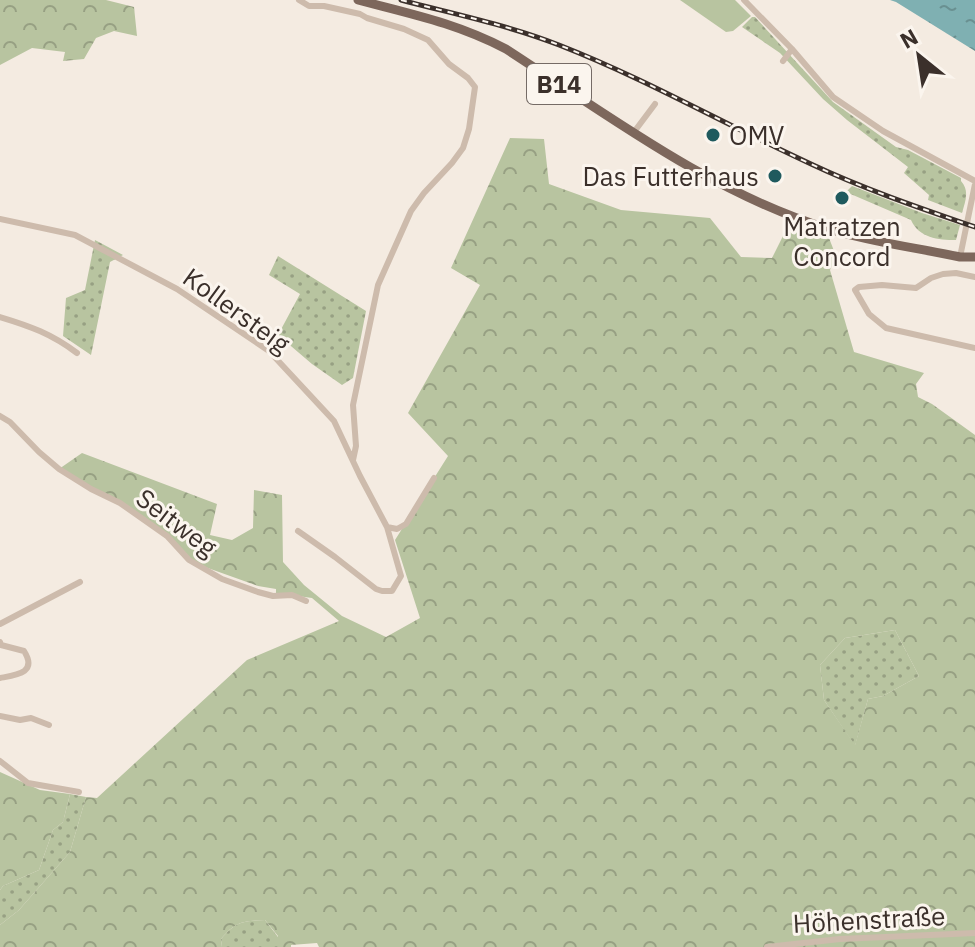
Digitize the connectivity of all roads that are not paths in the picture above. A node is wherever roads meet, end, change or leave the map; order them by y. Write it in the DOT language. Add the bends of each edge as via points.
graph roads {
  1 [pos="299,0"];
  2 [pos="358,0"];
  3 [pos="744,0"];
  4 [pos="792,49"];
  5 [pos="783,61"];
  6 [pos="655,104"];
  7 [pos="634,132"];
  8 [pos="975,182"];
  9 [pos="0,219"];
  10 [pos="960,257"];
  11 [pos="975,257"];
  12 [pos="975,266"];
  13 [pos="975,277"];
  14 [pos="0,317"];
  15 [pos="975,348"];
  16 [pos="77,353"];
  17 [pos="0,416"];
  18 [pos="353,460"];
  19 [pos="434,478"];
  20 [pos="387,527"];
  21 [pos="298,531"];
  22 [pos="80,582"];
  23 [pos="306,601"];
  24 [pos="0,624"];
  25 [pos="0,642"];
  26 [pos="0,678"];
  27 [pos="0,716"];
  28 [pos="49,725"];
  29 [pos="0,761"];
  30 [pos="79,792"];
  31 [pos="975,933"];
  32 [pos="767,947"];
  1 -- 18 [label="street" via="360,14 428,40 475,87 463,148 411,211 378,285 353,405"];
  2 -- 7 [label="main road, B14" via="483,37"];
  3 -- 4 [label="street"];
  4 -- 5 [label="street"];
  4 -- 8 [label="street" via="833,97"];
  6 -- 7 [label="street"];
  7 -- 10 [label="main road, B14" via="691,167 792,216"];
  8 -- 10 [label="street"];
  9 -- 18 [label="street, Kollersteig" via="75,235 151,274 269,351 334,421"];
  10 -- 11 [label="main road, B14"];
  10 -- 12 [label="main road, B14"];
  13 -- 15 [label="street" via="943,274 916,288 882,285 855,290 869,314 886,328"];
  14 -- 16 [label="street" via="35,328"];
  17 -- 23 [label="street, Seitweg" via="59,469 120,503 167,536 189,560 258,592"];
  18 -- 20 [label="street, Kollersteig"];
  19 -- 20 [label="street" via="406,524"];
  20 -- 21 [label="street, Kollersteig" via="401,576 392,591 376,589"];
  22 -- 24 [label="street"];
  25 -- 26 [label="street" via="24,651 29,663 20,674"];
  27 -- 28 [label="street"];
  29 -- 30 [label="street" via="28,783"];
  31 -- 32 [label="street, Höhenstraße"];
}
